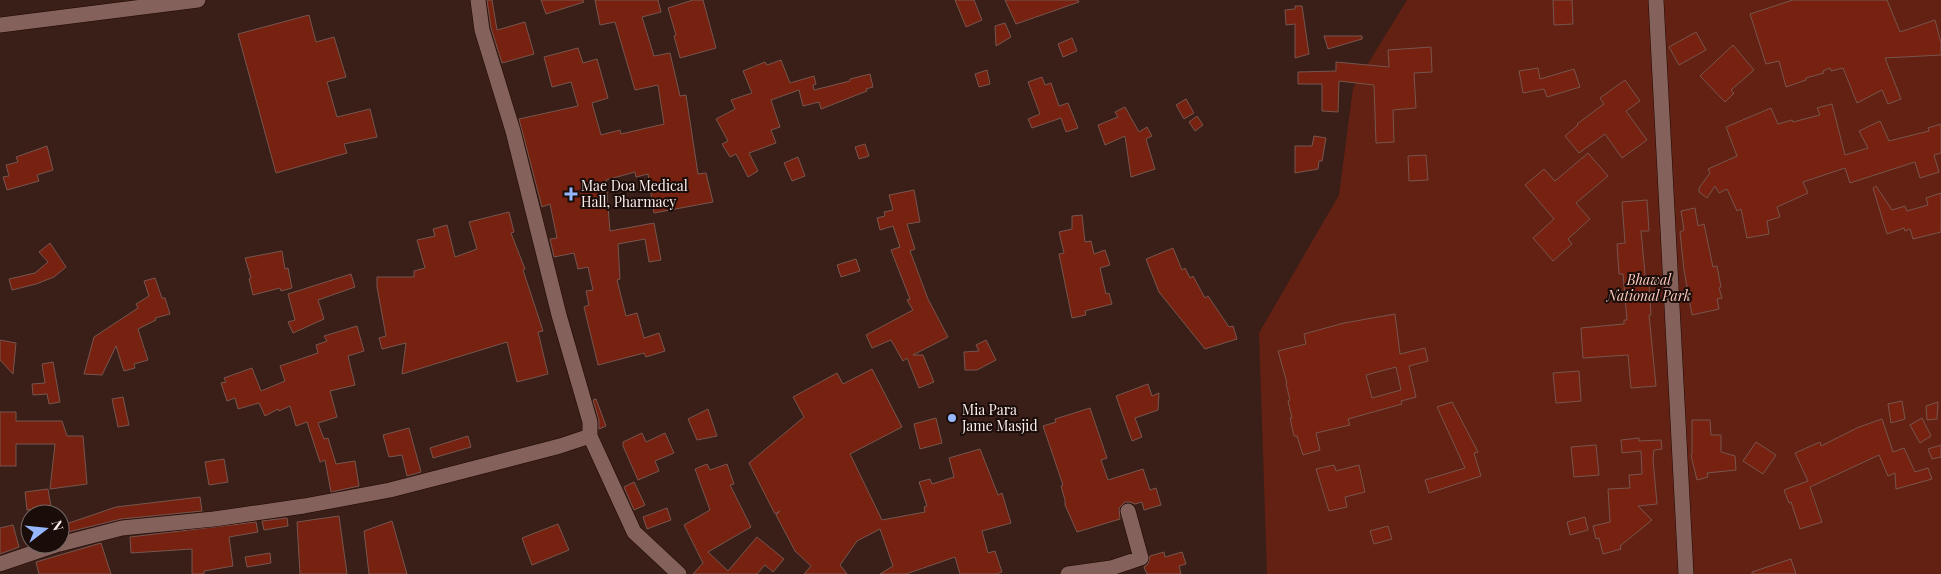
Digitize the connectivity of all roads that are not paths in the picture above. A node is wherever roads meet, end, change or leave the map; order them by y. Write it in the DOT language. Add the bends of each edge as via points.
graph roads {
  1 [pos="198,0"];
  2 [pos="478,0"];
  3 [pos="1656,0"];
  4 [pos="0,25"];
  5 [pos="590,436"];
  6 [pos="1128,511"];
  7 [pos="70,541"];
  8 [pos="30,554"];
  9 [pos="0,564"];
  10 [pos="679,574"];
  11 [pos="1068,574"];
  12 [pos="1686,574"];
  1 -- 4 [label="street"];
  2 -- 5 [label="street" via="482,30 513,130 590,422"];
  3 -- 12 [label="street"];
  5 -- 7 [label="street" via="390,490 214,519 122,528"];
  5 -- 10 [label="street" via="634,532"];
  6 -- 11 [label="street" via="1141,558 1111,568"];
  8 -- 9 [label="street"];
}
